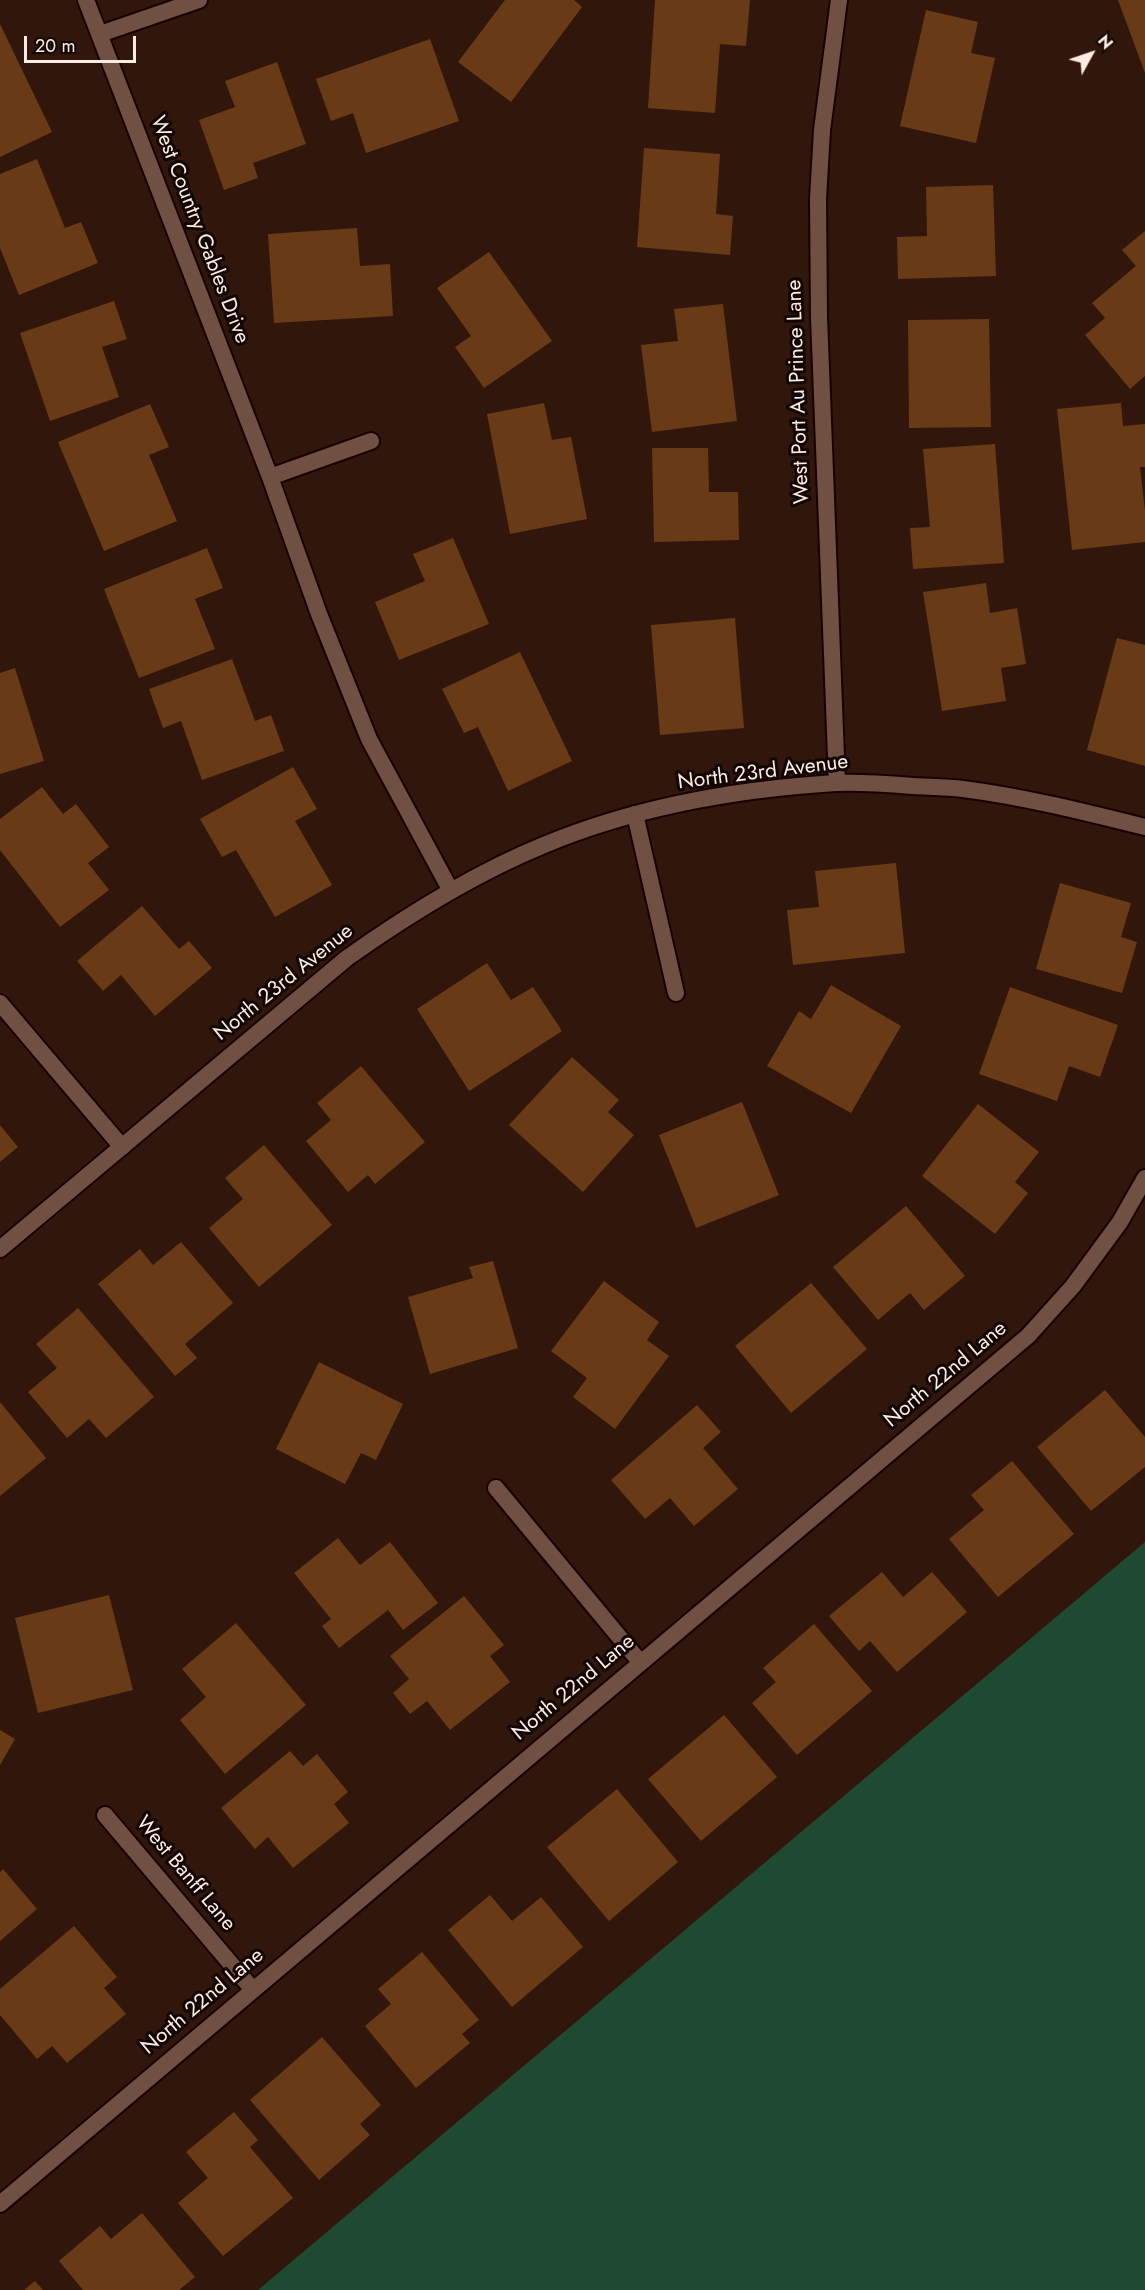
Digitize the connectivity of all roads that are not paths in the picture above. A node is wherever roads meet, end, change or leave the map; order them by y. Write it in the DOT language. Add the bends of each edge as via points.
graph roads {
  1 [pos="86,0"];
  2 [pos="199,0"];
  3 [pos="839,0"];
  4 [pos="100,34"];
  5 [pos="371,441"];
  6 [pos="270,477"];
  7 [pos="837,783"];
  8 [pos="636,814"];
  9 [pos="1145,827"];
  10 [pos="451,891"];
  11 [pos="676,993"];
  12 [pos="0,1003"];
  13 [pos="122,1147"];
  14 [pos="1145,1178"];
  15 [pos="0,1249"];
  16 [pos="496,1488"];
  17 [pos="640,1662"];
  18 [pos="105,1815"];
  19 [pos="253,1990"];
  20 [pos="0,2204"];
  1 -- 4 [label="street, West Country Gables Drive"];
  2 -- 4 [label="street"];
  3 -- 7 [label="street, West Port Au Prince Lane" via="822,130 818,199"];
  4 -- 6 [label="street, West Country Gables Drive"];
  5 -- 6 [label="street"];
  6 -- 10 [label="street, West Country Gables Drive" via="369,739"];
  7 -- 8 [label="street, North 23rd Avenue" via="736,794"];
  7 -- 9 [label="street, North 23rd Avenue" via="961,789 1046,802"];
  8 -- 10 [label="street, North 23rd Avenue" via="545,844"];
  8 -- 11 [label="street"];
  10 -- 13 [label="street, North 23rd Avenue" via="405,917 347,958"];
  12 -- 13 [label="street"];
  13 -- 15 [label="street, North 23rd Avenue"];
  14 -- 17 [label="street, North 22nd Lane" via="1120,1222 1073,1286 1028,1336"];
  16 -- 17 [label="street"];
  17 -- 19 [label="street, North 22nd Lane"];
  18 -- 19 [label="street, West Banff Lane"];
  19 -- 20 [label="street, North 22nd Lane"];
}
